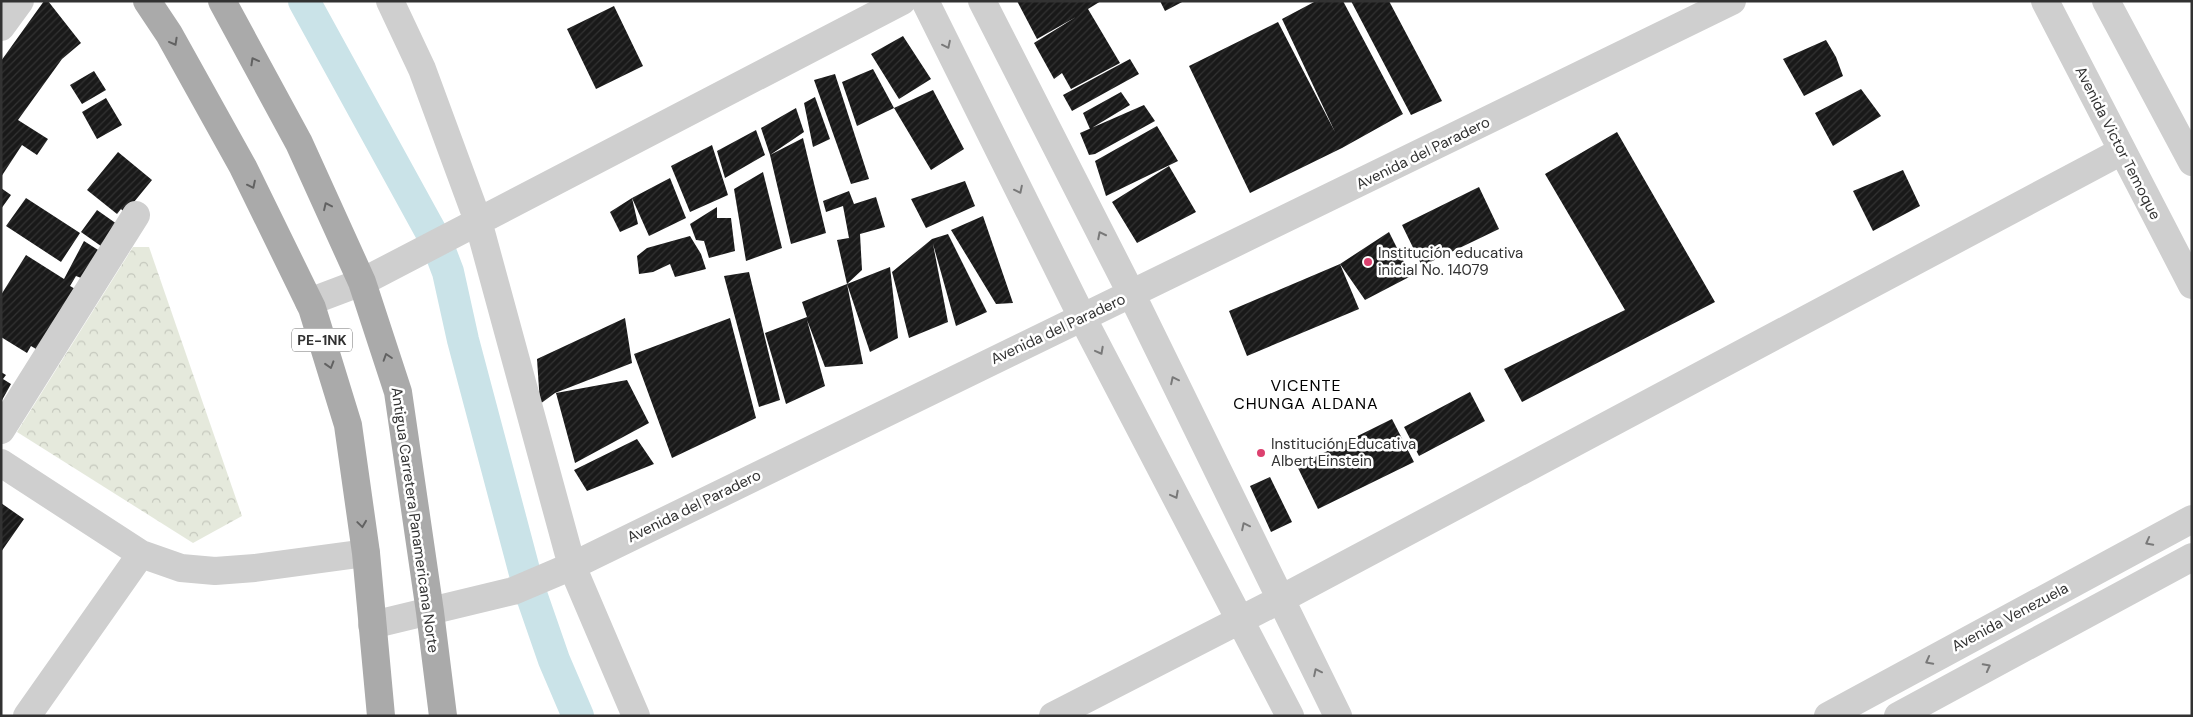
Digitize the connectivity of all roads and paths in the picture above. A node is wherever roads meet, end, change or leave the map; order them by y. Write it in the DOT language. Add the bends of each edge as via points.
graph roads {
  1 [pos="20,1"];
  2 [pos="147,1"];
  3 [pos="222,1"];
  4 [pos="390,1"];
  5 [pos="902,1"];
  6 [pos="925,1"];
  7 [pos="982,1"];
  8 [pos="1732,1"];
  9 [pos="2106,1"];
  10 [pos="2052,7"];
  11 [pos="1,28"];
  12 [pos="2122,151"];
  13 [pos="2192,162"];
  14 [pos="136,215"];
  15 [pos="478,221"];
  16 [pos="362,282"];
  17 [pos="2192,285"];
  18 [pos="1132,295"];
  19 [pos="309,302"];
  20 [pos="1082,317"];
  21 [pos="1,430"];
  22 [pos="1,463"];
  23 [pos="2192,519"];
  24 [pos="366,553"];
  25 [pos="141,554"];
  26 [pos="2192,557"];
  27 [pos="572,566"];
  28 [pos="1281,598"];
  29 [pos="430,612"];
  30 [pos="1241,620"];
  31 [pos="372,625"];
  32 [pos="27,716"];
  33 [pos="381,716"];
  34 [pos="443,716"];
  35 [pos="636,716"];
  36 [pos="1054,716"];
  37 [pos="1290,716"];
  38 [pos="1338,716"];
  39 [pos="1828,716"];
  40 [pos="1898,716"];
  1 -- 11 [label="street"];
  2 -- 19 [label="main road, PE-1NK, one-way" via="169,34 243,167"];
  16 -- 3 [label="main road, Antigua Carretera Panamericana Norte, one-way" via="299,143"];
  4 -- 15 [label="street" via="422,69"];
  5 -- 15 [label="street"];
  6 -- 20 [label="street, one-way"];
  18 -- 7 [label="street, one-way"];
  8 -- 18 [label="street, Avenida del Paradero"];
  9 -- 13 [label="street"];
  10 -- 12 [label="street, Avenida Victor Temoque"];
  12 -- 17 [label="street, Avenida Victor Temoque"];
  12 -- 28 [label="street"];
  14 -- 21 [label="street"];
  15 -- 16 [label="street"];
  15 -- 27 [label="street"];
  16 -- 19 [label="street"];
  29 -- 16 [label="main road, Antigua Carretera Panamericana Norte, one-way" via="398,392"];
  18 -- 20 [label="street, Avenida del Paradero"];
  28 -- 18 [label="street, one-way"];
  19 -- 24 [label="main road, PE-1NK, one-way" via="348,425"];
  20 -- 27 [label="street, Avenida del Paradero"];
  20 -- 30 [label="street, one-way"];
  22 -- 25 [label="street"];
  23 -- 39 [label="street, Avenida Venezuela, one-way"];
  24 -- 25 [label="street" via="216,571 181,568"];
  24 -- 31 [label="main road, PE-1NK"];
  25 -- 32 [label="street"];
  40 -- 26 [label="street, one-way"];
  27 -- 29 [label="street, Avenida del Paradero" via="513,592"];
  27 -- 35 [label="street"];
  28 -- 30 [label="street"];
  38 -- 28 [label="street, one-way"];
  29 -- 31 [label="street, Avenida del Paradero"];
  29 -- 34 [label="main road, Antigua Carretera Panamericana Norte"];
  30 -- 36 [label="street"];
  30 -- 37 [label="street"];
  31 -- 33 [label="main road, PE-1NK"];
}
